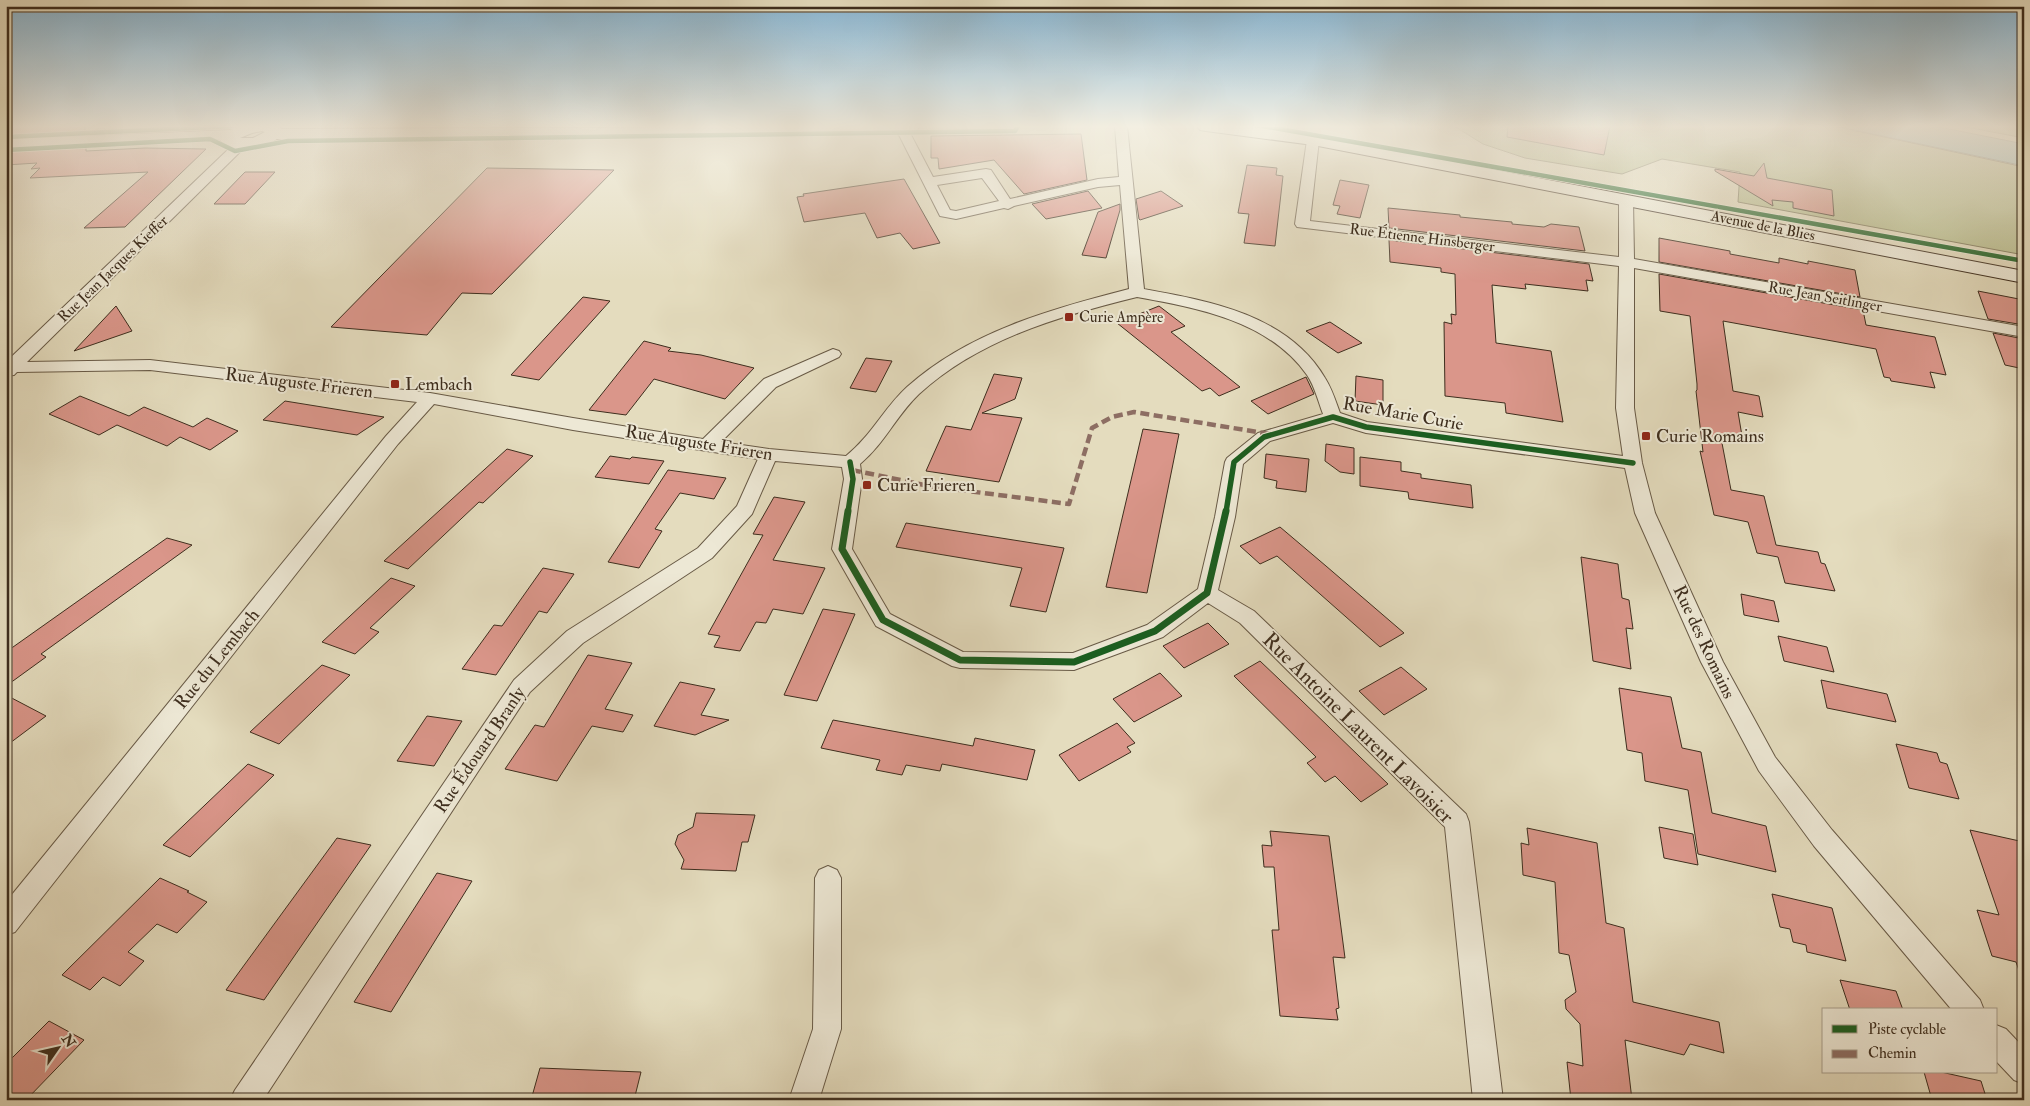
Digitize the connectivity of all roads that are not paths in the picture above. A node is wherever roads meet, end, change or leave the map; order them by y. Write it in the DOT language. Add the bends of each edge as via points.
graph roads {
  1 [pos="199,178"];
  2 [pos="926,178"];
  3 [pos="956,178"];
  4 [pos="989,178"];
  5 [pos="1308,178"];
  6 [pos="1509,178"];
  7 [pos="1127,180"];
  8 [pos="928,182"];
  9 [pos="1626,200"];
  10 [pos="1008,204"];
  11 [pos="1627,262"];
  12 [pos="2024,277"];
  13 [pos="1138,292"];
  14 [pos="2024,332"];
  15 [pos="833,354"];
  16 [pos="8,368"];
  17 [pos="430,398"];
  18 [pos="1333,417"];
  19 [pos="708,444"];
  20 [pos="769,455"];
  21 [pos="850,462"];
  22 [pos="1633,463"];
  23 [pos="1207,594"];
  24 [pos="828,878"];
  25 [pos="6,923"];
  26 [pos="1968,1008"];
  27 [pos="1998,1041"];
  28 [pos="2024,1070"];
  29 [pos="245,1100"];
  30 [pos="804,1100"];
  31 [pos="1488,1100"];
  1 -- 16 [label="street, Rue Jean Jacques Kieffer"];
  2 -- 8 [label="street"];
  3 -- 8 [label="street"];
  4 -- 10 [label="street"];
  5 -- 11 [label="street, Rue Étienne Hinsberger" via="1302,224"];
  6 -- 9 [label="main road, Avenue de la Blies"];
  7 -- 10 [label="street" via="1098,183"];
  7 -- 13 [label="street"];
  8 -- 10 [label="street" via="945,213 956,215"];
  9 -- 11 [label="street, Rue des Romains"];
  9 -- 12 [label="main road, Avenue de la Blies"];
  11 -- 14 [label="street, Rue Jean Seitlinger"];
  11 -- 22 [label="street, Rue des Romains" via="1625,408"];
  13 -- 18 [label="street" via="1192,302 1243,318 1289,345 1314,372"];
  13 -- 21 [label="street" via="1027,324 962,354 913,391 870,445"];
  15 -- 19 [label="street" via="770,383"];
  16 -- 17 [label="street, Rue Auguste Frieren" via="150,366"];
  17 -- 19 [label="street, Rue Auguste Frieren"];
  17 -- 25 [label="street, Rue du Lembach" via="392,440"];
  18 -- 22 [label="street, Rue Marie Curie" via="1366,427"];
  18 -- 23 [label="street, Rue Marie Curie" via="1264,437 1234,462"];
  19 -- 20 [label="street, Rue Auguste Frieren"];
  20 -- 21 [label="street, Rue Auguste Frieren"];
  20 -- 29 [label="street, Rue Édouard Branly" via="745,508 705,553 575,637 522,686"];
  21 -- 23 [label="street" via="853,480 842,549 883,620 960,660 1074,662 1156,630"];
  22 -- 26 [label="street, Rue des Romains" via="1645,513 1732,702 1767,764 1823,838"];
  23 -- 31 [label="street, Rue Antoine Laurent Lavoisier" via="1247,617 1457,822"];
  24 -- 30 [label="street" via="826,1029"];
  27 -- 28 [label="street"];
}
